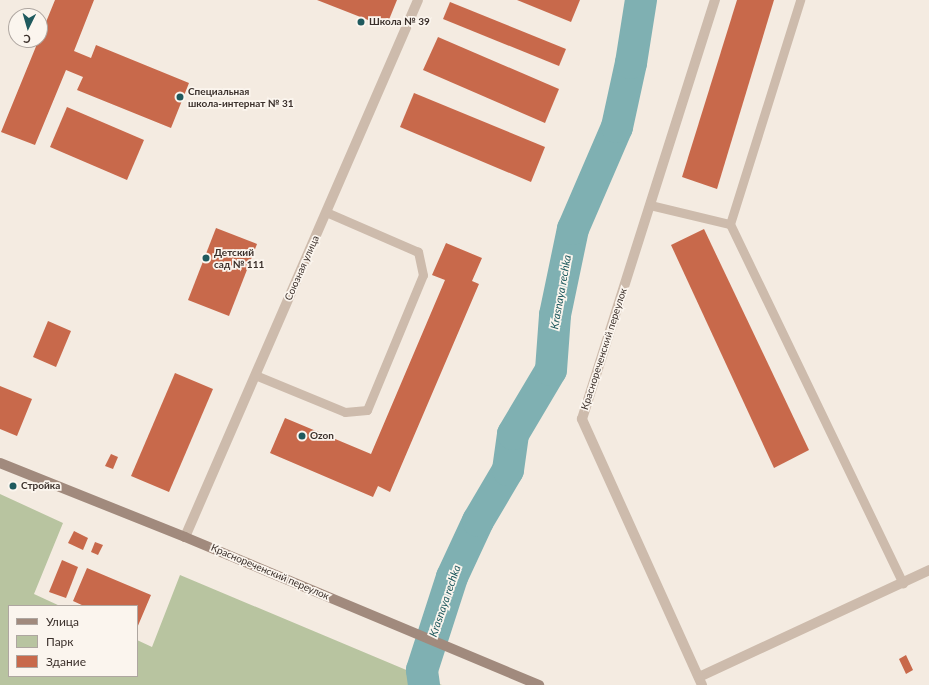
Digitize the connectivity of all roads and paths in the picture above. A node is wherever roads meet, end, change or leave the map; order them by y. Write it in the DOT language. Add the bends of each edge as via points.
graph roads {
  1 [pos="418,0"];
  2 [pos="715,0"];
  3 [pos="800,0"];
  4 [pos="650,205"];
  5 [pos="326,212"];
  6 [pos="730,224"];
  7 [pos="255,375"];
  8 [pos="0,463"];
  9 [pos="185,537"];
  10 [pos="929,570"];
  11 [pos="903,583"];
  12 [pos="700,681"];
  13 [pos="539,685"];
  1 -- 5 [label="street, Союзная улица"];
  2 -- 4 [label="street, Краснореченский переулок"];
  3 -- 6 [label="lane"];
  4 -- 6 [label="lane"];
  4 -- 12 [label="street, Краснореченский переулок" via="582,419"];
  5 -- 7 [label="street, Союзная улица"];
  5 -- 7 [label="lane" via="418,252 420,259 423,275 367,410 346,412"];
  6 -- 11 [label="lane"];
  7 -- 9 [label="street, Союзная улица"];
  8 -- 9 [label="street, Краснореченский переулок"];
  9 -- 13 [label="street, Краснореченский переулок"];
  10 -- 11 [label="street"];
  11 -- 12 [label="street"];
}
